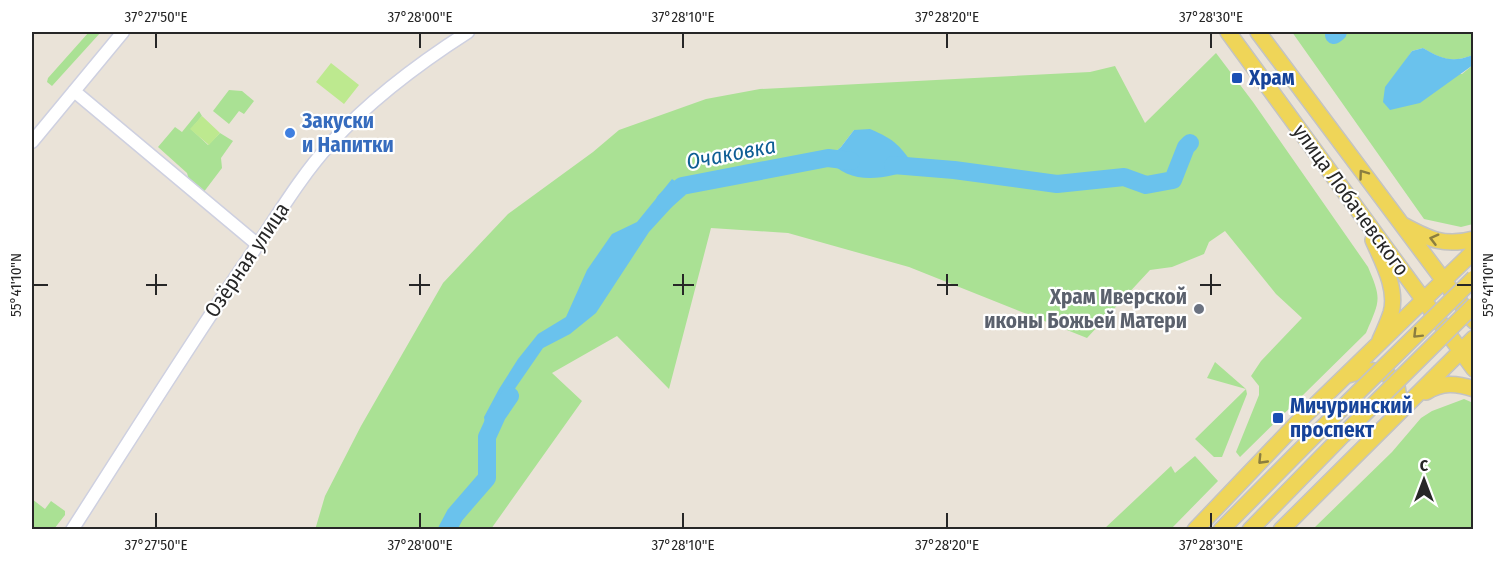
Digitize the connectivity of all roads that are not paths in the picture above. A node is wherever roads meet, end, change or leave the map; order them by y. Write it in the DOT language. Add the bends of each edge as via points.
graph roads {
  1 [pos="123,32"];
  2 [pos="468,32"];
  3 [pos="1228,32"];
  4 [pos="1258,32"];
  5 [pos="74,91"];
  6 [pos="32,142"];
  7 [pos="1365,221"];
  8 [pos="1398,222"];
  9 [pos="1473,238"];
  10 [pos="258,245"];
  11 [pos="1473,251"];
  12 [pos="1473,278"];
  13 [pos="1443,281"];
  14 [pos="1424,300"];
  15 [pos="1473,306"];
  16 [pos="1473,321"];
  17 [pos="1473,338"];
  18 [pos="1378,345"];
  19 [pos="1461,351"];
  20 [pos="1473,369"];
  21 [pos="1348,376"];
  22 [pos="1473,389"];
  23 [pos="1409,404"];
  24 [pos="1392,421"];
  25 [pos="72,530"];
  26 [pos="1195,530"];
  27 [pos="1221,530"];
  28 [pos="1250,530"];
  29 [pos="1281,530"];
  1 -- 5 [label="street"];
  2 -- 10 [label="street, Озёрная улица" via="408,72 348,125 309,169"];
  3 -- 7 [label="main road, улица Лобачевского"];
  8 -- 4 [label="main road, улица Лобачевского, one-way"];
  5 -- 6 [label="street"];
  5 -- 10 [label="street"];
  7 -- 14 [label="main road, улица Лобачевского"];
  7 -- 18 [label="main road" via="1392,298 1392,311"];
  9 -- 8 [label="main road, one-way" via="1452,243 1430,240"];
  8 -- 13 [label="main road, улица Лобачевского"];
  10 -- 25 [label="street, Озёрная улица"];
  11 -- 13 [label="main road"];
  12 -- 27 [label="main road, one-way, bridge"];
  13 -- 14 [label="main road"];
  13 -- 16 [label="main road, улица Лобачевского"];
  14 -- 18 [label="main road"];
  14 -- 19 [label="main road, улица Лобачевского"];
  15 -- 28 [label="main road, bridge"];
  17 -- 19 [label="main road"];
  18 -- 21 [label="main road"];
  19 -- 20 [label="main road, улица Лобачевского"];
  19 -- 23 [label="main road"];
  21 -- 24 [label="main road" via="1371,370 1392,377 1399,397"];
  21 -- 26 [label="main road, one-way" via="1300,420"];
  22 -- 23 [label="main road" via="1453,384 1436,386"];
  23 -- 24 [label="main road"];
  24 -- 29 [label="main road"];
}
